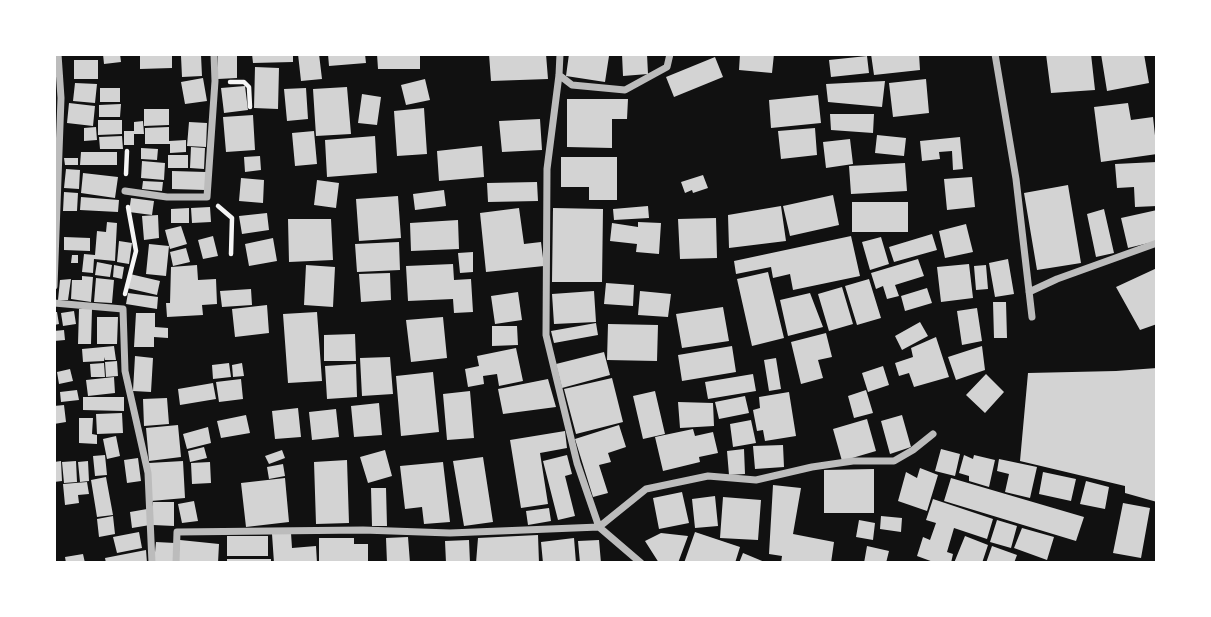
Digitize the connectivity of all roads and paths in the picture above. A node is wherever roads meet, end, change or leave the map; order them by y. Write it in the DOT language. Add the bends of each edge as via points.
graph roads {
  1 [pos="58,54"];
  2 [pos="214,54"];
  3 [pos="560,54"];
  4 [pos="670,54"];
  5 [pos="995,54"];
  6 [pos="559,75"];
  7 [pos="215,81"];
  8 [pos="250,107"];
  9 [pos="127,151"];
  10 [pos="124,191"];
  11 [pos="207,197"];
  12 [pos="1157,243"];
  13 [pos="231,254"];
  14 [pos="54,286"];
  15 [pos="1029,292"];
  16 [pos="54,303"];
  17 [pos="123,309"];
  18 [pos="1032,317"];
  19 [pos="933,434"];
  20 [pos="599,527"];
  21 [pos="152,563"];
  22 [pos="176,563"];
  23 [pos="641,563"];
  1 -- 14 [label="street" via="61,98"];
  2 -- 7 [label="street"];
  3 -- 6 [label="street"];
  4 -- 6 [label="street" via="667,67 625,90 572,85"];
  5 -- 15 [label="street"];
  6 -- 20 [label="street" via="547,169 546,335 577,463"];
  7 -- 8 [label="path" via="244,82 249,87"];
  7 -- 11 [label="street"];
  9 -- 10 [label="path"];
  10 -- 11 [label="street"];
  10 -- 17 [label="path" via="136,251"];
  11 -- 13 [label="path" via="232,218"];
  12 -- 15 [label="street"];
  15 -- 18 [label="street"];
  16 -- 17 [label="street"];
  17 -- 21 [label="street" via="125,371 148,473"];
  19 -- 20 [label="street" via="894,461 853,461 755,480 708,476 646,489"];
  20 -- 22 [label="street" via="450,533 177,532"];
  20 -- 23 [label="street"];
}
